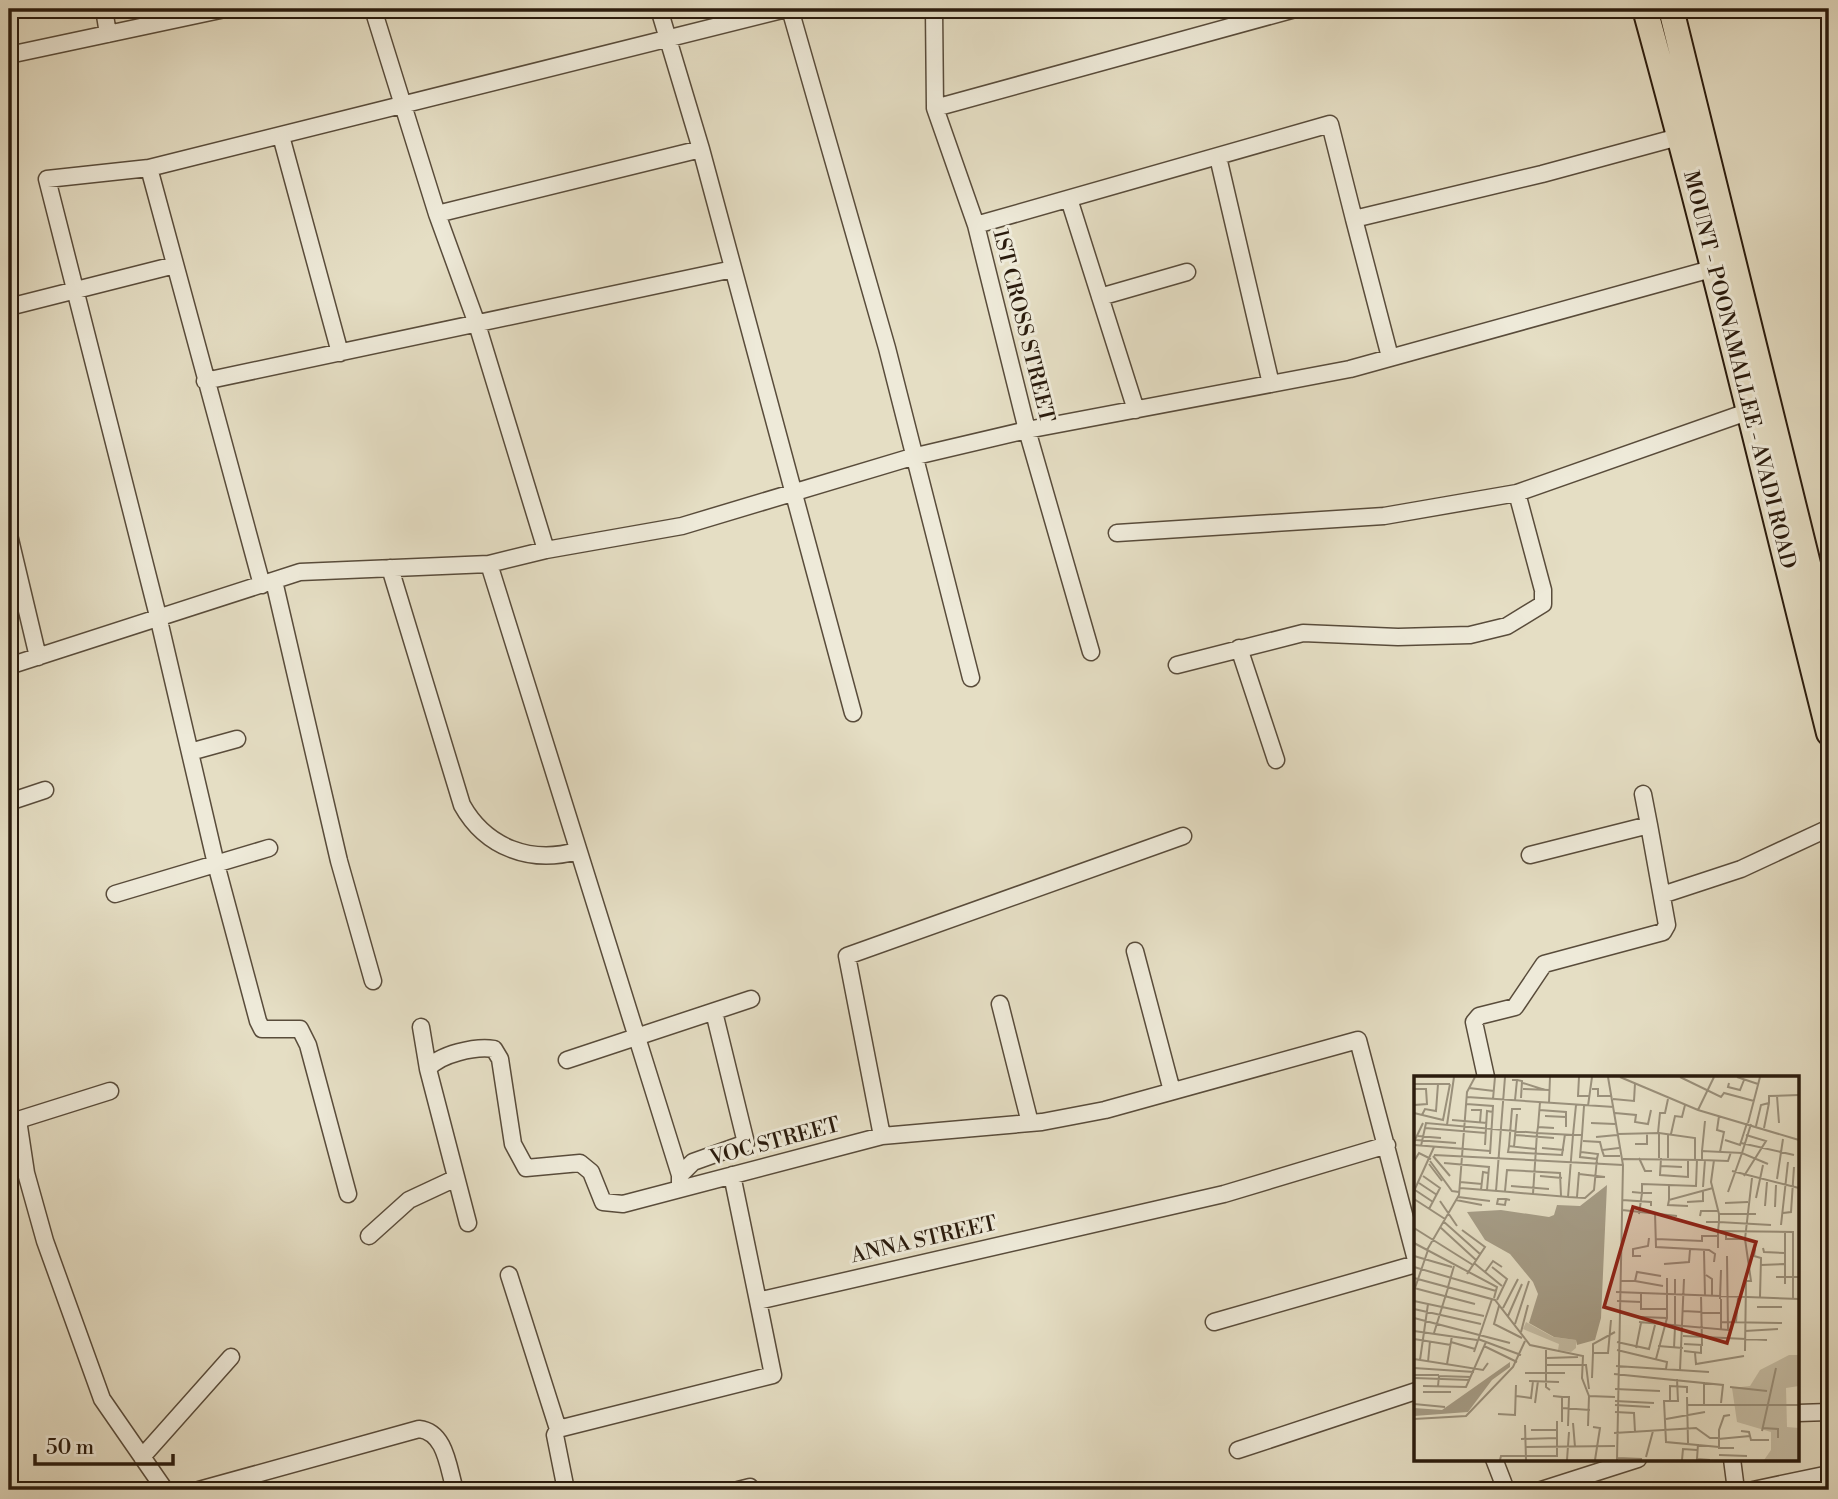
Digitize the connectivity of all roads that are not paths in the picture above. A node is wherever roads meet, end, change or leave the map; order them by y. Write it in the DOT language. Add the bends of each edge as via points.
graph roads {
  1 [pos="104,9"];
  2 [pos="373,9"];
  3 [pos="659,9"];
  4 [pos="783,9"];
  5 [pos="934,9"];
  6 [pos="1295,9"];
  7 [pos="1645,9"];
  8 [pos="1671,9"];
  9 [pos="214,10"];
  10 [pos="108,34"];
  11 [pos="668,40"];
  12 [pos="9,55"];
  13 [pos="401,106"];
  14 [pos="935,108"];
  15 [pos="281,136"];
  16 [pos="1682,136"];
  17 [pos="701,149"];
  18 [pos="1218,157"];
  19 [pos="149,168"];
  20 [pos="1069,200"];
  21 [pos="437,214"];
  22 [pos="1354,219"];
  23 [pos="976,226"];
  24 [pos="176,265"];
  25 [pos="1725,266"];
  26 [pos="733,269"];
  27 [pos="1187,272"];
  28 [pos="74,290"];
  29 [pos="1100,297"];
  30 [pos="9,307"];
  31 [pos="477,324"];
  32 [pos="340,353"];
  33 [pos="1390,357"];
  34 [pos="205,381"];
  35 [pos="1271,384"];
  36 [pos="1136,410"];
  37 [pos="1747,412"];
  38 [pos="1027,430"];
  39 [pos="912,457"];
  40 [pos="794,491"];
  41 [pos="1517,492"];
  42 [pos="1117,533"];
  43 [pos="9,535"];
  44 [pos="546,550"];
  45 [pos="489,564"];
  46 [pos="390,568"];
  47 [pos="268,583"];
  48 [pos="158,616"];
  49 [pos="1239,648"];
  50 [pos="1829,649"];
  51 [pos="1091,652"];
  52 [pos="38,657"];
  53 [pos="1177,665"];
  54 [pos="9,666"];
  55 [pos="971,678"];
  56 [pos="853,713"];
  57 [pos="1829,733"];
  58 [pos="237,739"];
  59 [pos="190,752"];
  60 [pos="1276,760"];
  61 [pos="45,790"];
  62 [pos="1643,794"];
  63 [pos="9,802"];
  64 [pos="1649,825"];
  65 [pos="1829,828"];
  66 [pos="1183,836"];
  67 [pos="269,848"];
  68 [pos="577,851"];
  69 [pos="1530,855"];
  70 [pos="216,864"];
  71 [pos="115,894"];
  72 [pos="1662,895"];
  73 [pos="1135,951"];
  74 [pos="373,981"];
  75 [pos="751,999"];
  76 [pos="1000,1004"];
  77 [pos="714,1012"];
  78 [pos="421,1027"];
  79 [pos="635,1040"];
  80 [pos="567,1060"];
  81 [pos="428,1069"];
  82 [pos="1486,1076"];
  83 [pos="110,1091"];
  84 [pos="1172,1091"];
  85 [pos="13,1120"];
  86 [pos="1030,1123"];
  87 [pos="882,1136"];
  88 [pos="1387,1145"];
  89 [pos="732,1175"];
  90 [pos="454,1179"];
  91 [pos="680,1182"];
  92 [pos="348,1194"];
  93 [pos="468,1223"];
  94 [pos="369,1236"];
  95 [pos="1414,1254"];
  96 [pos="1414,1263"];
  97 [pos="509,1275"];
  98 [pos="758,1301"];
  99 [pos="1214,1322"];
  100 [pos="232,1357"];
  101 [pos="1414,1392"];
  102 [pos="1829,1412"];
  103 [pos="1800,1413"];
  104 [pos="558,1429"];
  105 [pos="1238,1450"];
  106 [pos="142,1457"];
  107 [pos="1494,1460"];
  108 [pos="1635,1460"];
  109 [pos="1732,1460"];
  110 [pos="1829,1474"];
  111 [pos="165,1490"];
  112 [pos="200,1490"];
  113 [pos="455,1490"];
  114 [pos="566,1490"];
  115 [pos="1506,1490"];
  116 [pos="1541,1490"];
  117 [pos="1736,1490"];
  118 [pos="1753,1490"];
  1 -- 10 [label="street"];
  2 -- 13 [label="street"];
  3 -- 11 [label="street"];
  4 -- 11 [label="street"];
  4 -- 39 [label="street" via="887,348"];
  5 -- 14 [label="street, 1ST CROSS STREET"];
  6 -- 14 [label="street"];
  7 -- 16 [label="main road, MOUNT - POONAMALLEE - AVADI ROAD"];
  8 -- 25 [label="main road, MOUNT - POONAMALLEE - AVADI ROAD"];
  9 -- 10 [label="street"];
  10 -- 12 [label="street"];
  11 -- 13 [label="street"];
  11 -- 17 [label="street"];
  13 -- 15 [label="street"];
  13 -- 21 [label="street"];
  14 -- 23 [label="street, 1ST CROSS STREET"];
  15 -- 19 [label="street"];
  15 -- 32 [label="street"];
  16 -- 22 [label="street"];
  16 -- 25 [label="main road, MOUNT - POONAMALLEE - AVADI ROAD"];
  17 -- 21 [label="street"];
  17 -- 26 [label="street"];
  18 -- 20 [label="street"];
  18 -- 22 [label="street" via="1330,124"];
  18 -- 35 [label="street"];
  19 -- 24 [label="street"];
  19 -- 28 [label="street" via="47,179"];
  20 -- 23 [label="street"];
  20 -- 29 [label="street"];
  21 -- 31 [label="street"];
  22 -- 33 [label="street"];
  23 -- 38 [label="street, 1ST CROSS STREET"];
  24 -- 28 [label="street"];
  24 -- 34 [label="street"];
  25 -- 33 [label="street"];
  25 -- 37 [label="main road, MOUNT - POONAMALLEE - AVADI ROAD"];
  25 -- 50 [label="main road, MOUNT - POONAMALLEE - AVADI ROAD"];
  26 -- 31 [label="street"];
  26 -- 40 [label="street"];
  27 -- 29 [label="street"];
  28 -- 30 [label="street"];
  28 -- 48 [label="street"];
  29 -- 36 [label="street"];
  31 -- 32 [label="street"];
  31 -- 44 [label="street"];
  32 -- 34 [label="street"];
  33 -- 35 [label="street"];
  34 -- 47 [label="street"];
  35 -- 36 [label="street"];
  36 -- 38 [label="street"];
  37 -- 41 [label="street"];
  37 -- 57 [label="main road, MOUNT - POONAMALLEE - AVADI ROAD"];
  38 -- 39 [label="street"];
  38 -- 51 [label="street, 1ST CROSS STREET"];
  39 -- 40 [label="street"];
  39 -- 55 [label="street"];
  40 -- 44 [label="street" via="682,526"];
  40 -- 56 [label="street"];
  41 -- 42 [label="street" via="1384,516"];
  41 -- 49 [label="street" via="1544,604 1523,619 1470,635 1303,633"];
  43 -- 52 [label="street"];
  44 -- 45 [label="street"];
  45 -- 46 [label="street"];
  45 -- 68 [label="street"];
  46 -- 47 [label="street" via="300,572"];
  46 -- 68 [label="street" via="462,805 470,818 501,846 535,858"];
  47 -- 48 [label="street"];
  47 -- 74 [label="street"];
  48 -- 52 [label="street"];
  48 -- 59 [label="street"];
  49 -- 53 [label="street"];
  49 -- 60 [label="street"];
  52 -- 54 [label="street"];
  58 -- 59 [label="street"];
  59 -- 70 [label="street"];
  61 -- 63 [label="street"];
  62 -- 64 [label="street"];
  64 -- 69 [label="street"];
  64 -- 72 [label="street"];
  65 -- 72 [label="street" via="1741,869"];
  66 -- 87 [label="street" via="847,956"];
  67 -- 70 [label="street"];
  68 -- 79 [label="street"];
  70 -- 71 [label="street"];
  70 -- 92 [label="street" via="258,1021 262,1029 300,1029"];
  72 -- 82 [label="street" via="1667,925 1663,932 1544,964 1515,1007 1479,1016 1474,1022"];
  73 -- 84 [label="street"];
  75 -- 77 [label="street"];
  76 -- 86 [label="street"];
  77 -- 79 [label="street"];
  77 -- 91 [label="street" via="746,1143 693,1162"];
  78 -- 81 [label="street"];
  79 -- 80 [label="street"];
  79 -- 91 [label="street"];
  81 -- 90 [label="street"];
  81 -- 91 [label="street, VOC STREET" via="434,1061 482,1047 494,1049 500,1059 513,1144 526,1168 580,1163 591,1172 603,1202 623,1203"];
  83 -- 85 [label="street"];
  84 -- 86 [label="street, VOC STREET" via="1105,1110"];
  84 -- 88 [label="street, VOC STREET" via="1359,1040"];
  85 -- 106 [label="street" via="45,1241 102,1399"];
  86 -- 87 [label="street, VOC STREET"];
  87 -- 89 [label="street, VOC STREET"];
  88 -- 95 [label="street"];
  88 -- 98 [label="street, ANNA STREET" via="1224,1194"];
  89 -- 91 [label="street, VOC STREET"];
  89 -- 98 [label="street"];
  90 -- 93 [label="street"];
  90 -- 94 [label="street" via="409,1200"];
  96 -- 99 [label="street"];
  97 -- 104 [label="street"];
  98 -- 104 [label="street" via="773,1375"];
  100 -- 106 [label="street"];
  101 -- 105 [label="street"];
  102 -- 103 [label="street"];
  104 -- 114 [label="street" via="555,1435"];
  106 -- 111 [label="street"];
  107 -- 115 [label="street"];
  108 -- 116 [label="street"];
  109 -- 117 [label="street"];
  110 -- 118 [label="street"];
  112 -- 113 [label="street" via="419,1429 439,1438"];
}
